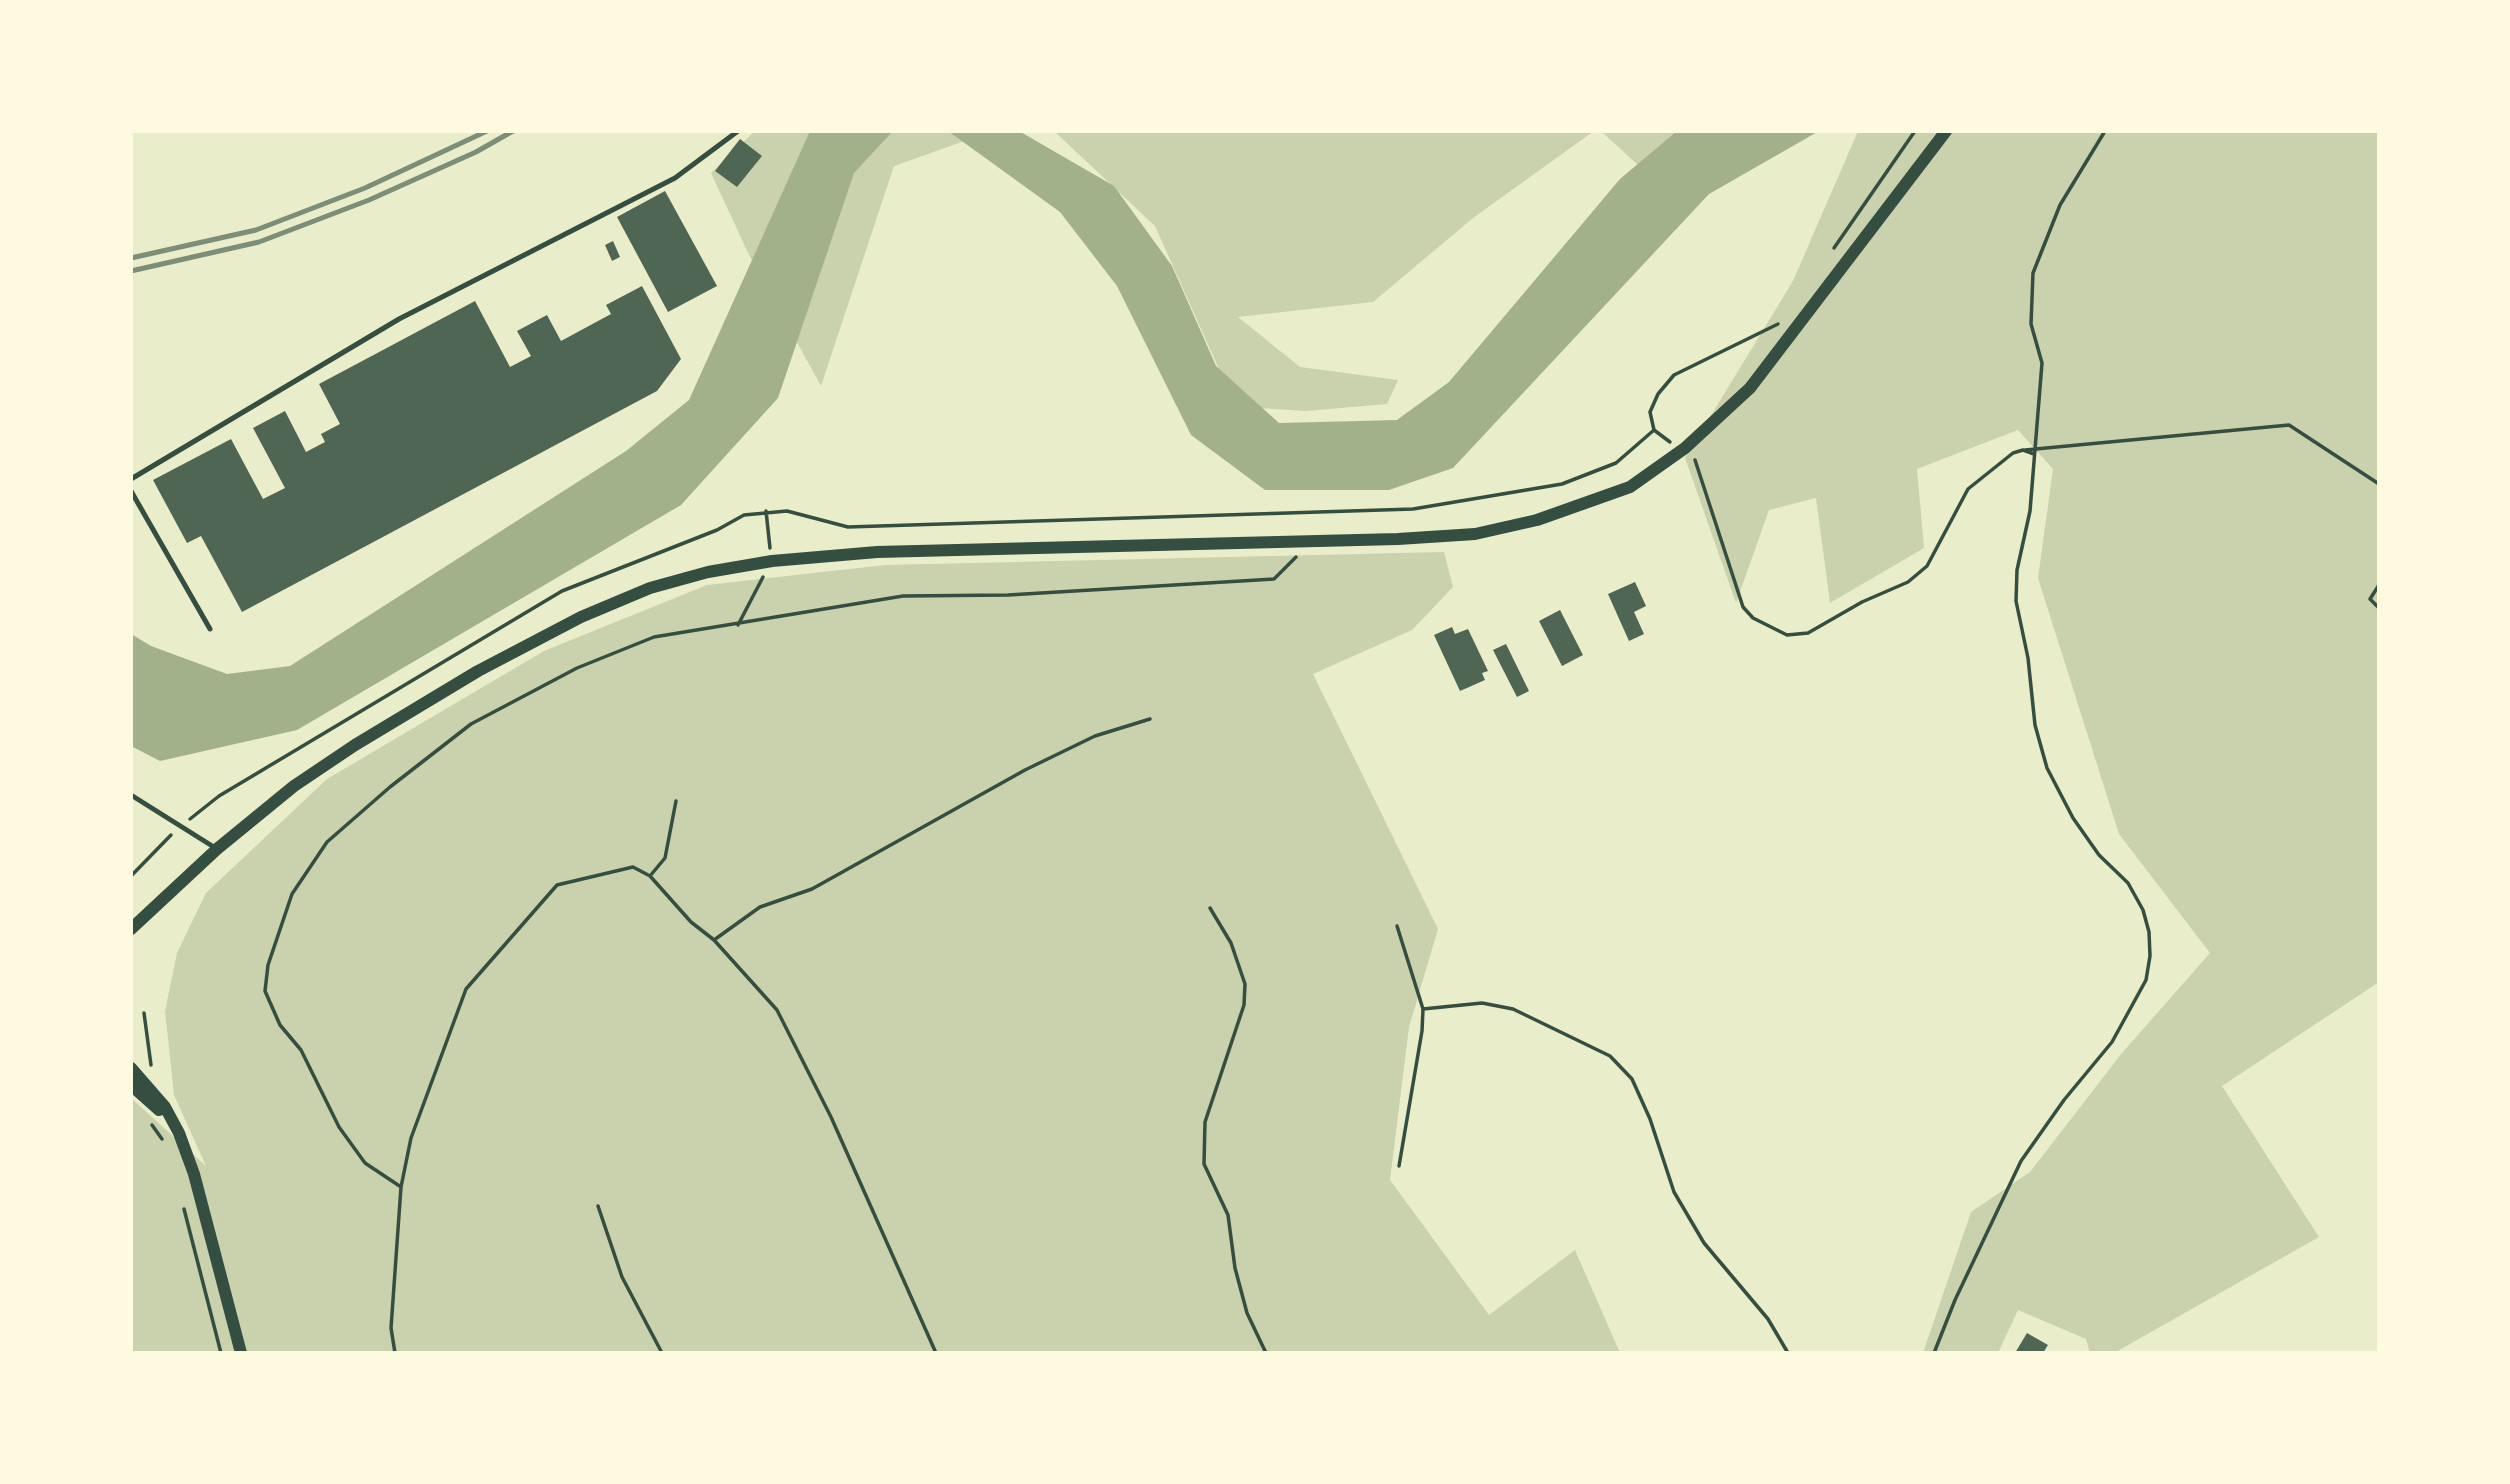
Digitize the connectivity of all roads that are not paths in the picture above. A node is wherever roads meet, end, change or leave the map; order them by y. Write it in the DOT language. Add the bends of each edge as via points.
graph roads {
  1 [pos="738,131"];
  2 [pos="1946,131"];
  3 [pos="131,479"];
  4 [pos="131,491"];
  5 [pos="210,629"];
  6 [pos="131,795"];
  7 [pos="217,849"];
  8 [pos="131,929"];
  9 [pos="131,1068"];
  10 [pos="131,1085"];
  11 [pos="179,1133"];
  12 [pos="241,1353"];
  1 -- 3 [label="lane" via="675,178 399,319"];
  2 -- 7 [label="street" via="1750,388 1685,448 1630,487 1537,520 1475,534 877,552 708,572 650,588 581,617 478,670 294,786"];
  4 -- 5 [label="lane"];
  6 -- 7 [label="lane"];
  7 -- 8 [label="street"];
  9 -- 11 [label="street" via="148,1084"];
  10 -- 11 [label="street"];
  11 -- 12 [label="street"];
}
